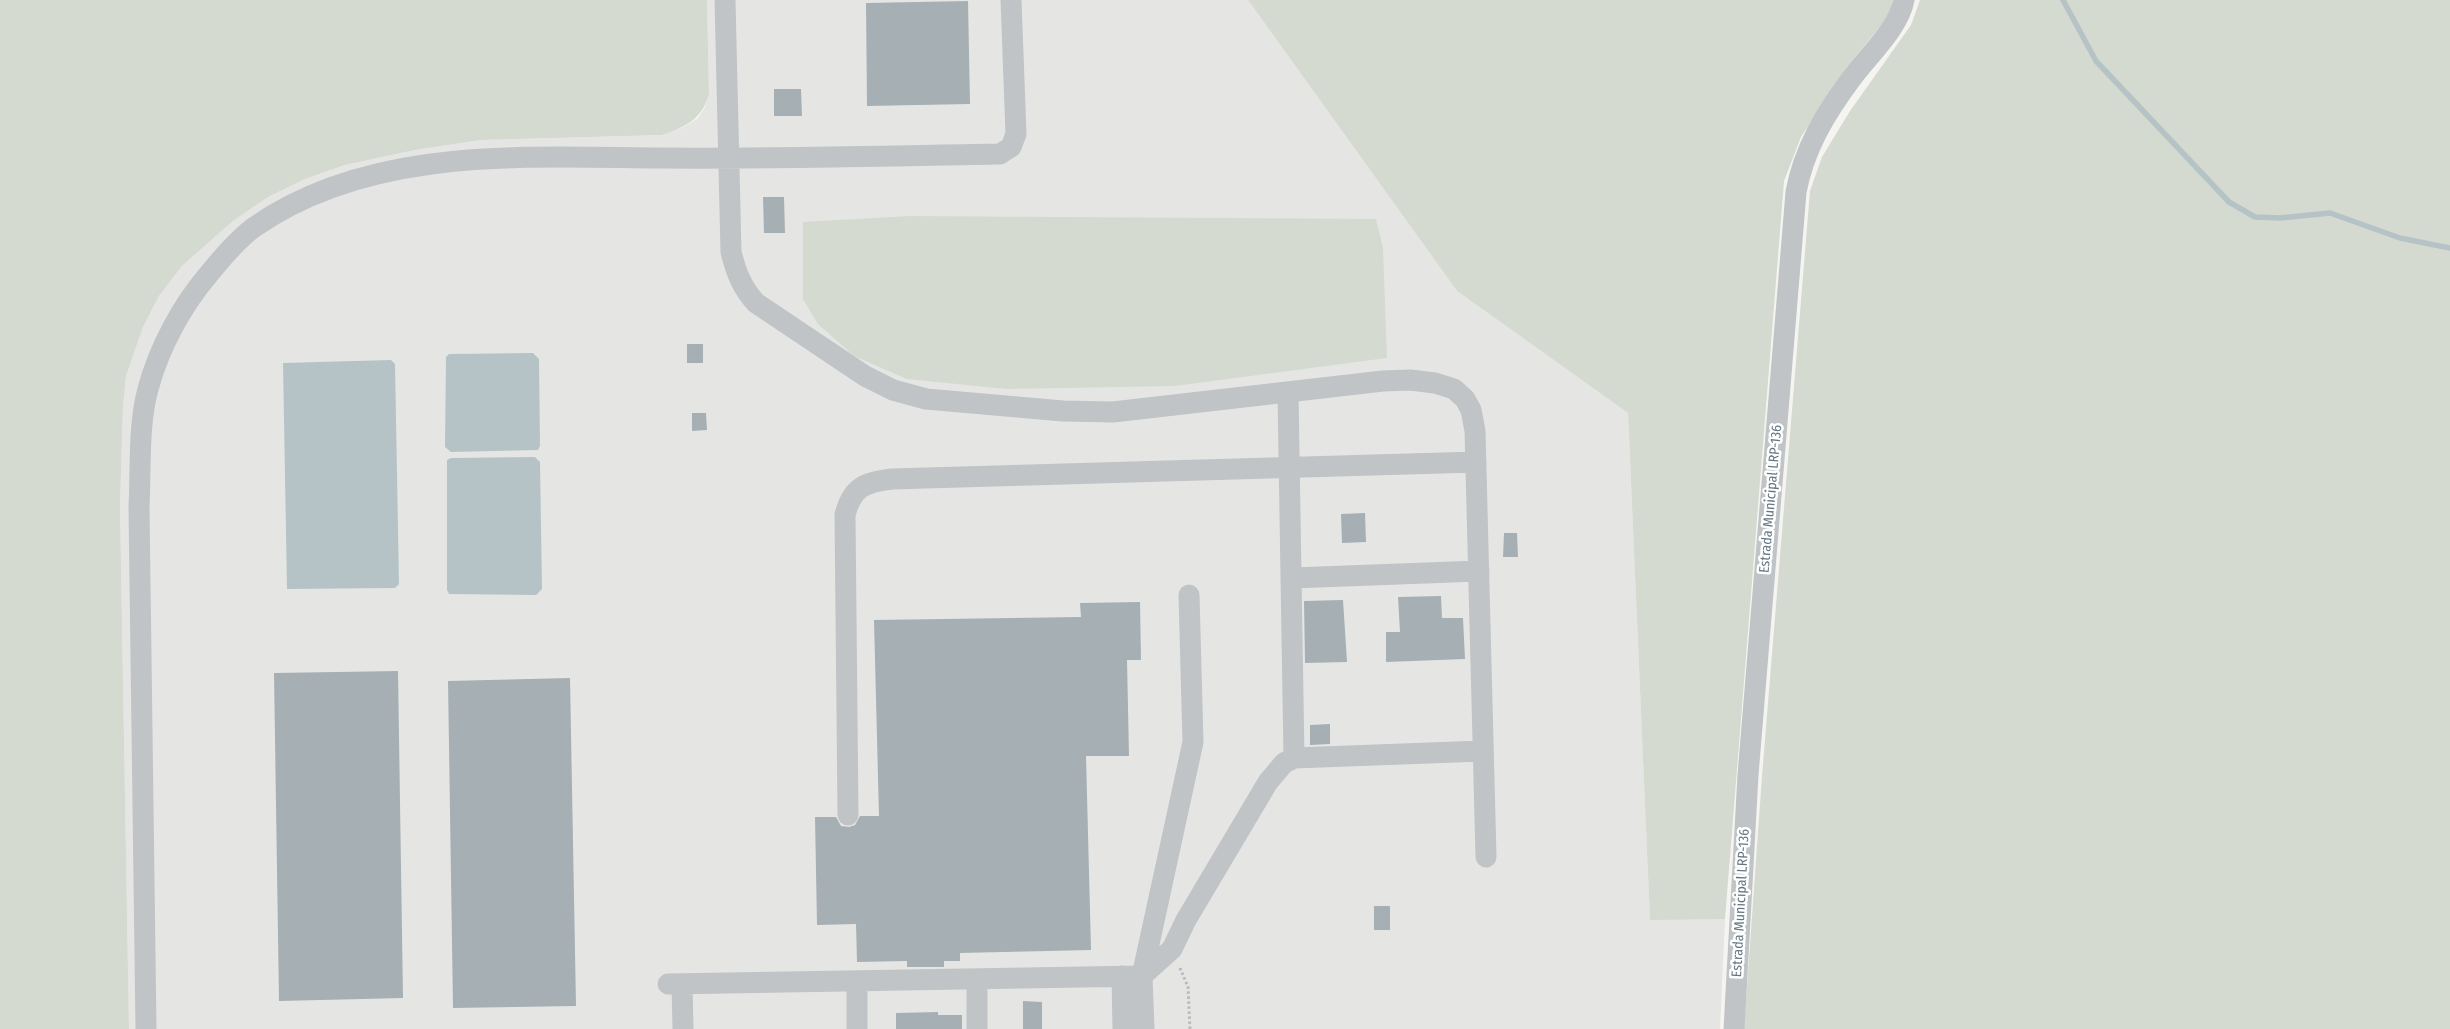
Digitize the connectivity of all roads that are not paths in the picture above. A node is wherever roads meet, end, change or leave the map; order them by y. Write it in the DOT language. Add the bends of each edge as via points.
graph roads {
  1 [pos="725,0"];
  2 [pos="1012,0"];
  3 [pos="1904,0"];
  4 [pos="730,158"];
  5 [pos="1288,393"];
  6 [pos="1476,462"];
  7 [pos="1290,468"];
  8 [pos="1479,571"];
  9 [pos="1292,578"];
  10 [pos="1189,594"];
  11 [pos="1483,751"];
  12 [pos="1294,758"];
  13 [pos="848,815"];
  14 [pos="1486,857"];
  15 [pos="1132,976"];
  16 [pos="977,979"];
  17 [pos="856,981"];
  18 [pos="146,1029"];
  19 [pos="683,1029"];
  20 [pos="857,1029"];
  21 [pos="978,1029"];
  22 [pos="1123,1029"];
  23 [pos="1144,1029"];
  24 [pos="1734,1029"];
  1 -- 4 [label="street"];
  2 -- 4 [label="street" via="1016,134 1011,147 1000,154"];
  3 -- 24 [label="street, Estrada Municipal LRP-136" via="1884,37 1826,114 1801,169 1796,192 1748,775"];
  4 -- 5 [label="street" via="731,252 745,292 756,303 847,365 893,390 926,399 1093,412"];
  4 -- 18 [label="street" via="500,157 441,163 335,186 297,201 251,230 197,288 172,328 158,361 147,390 142,430 139,507"];
  5 -- 6 [label="street" via="1392,380 1435,383 1454,389 1471,410"];
  5 -- 7 [label="street"];
  6 -- 7 [label="street"];
  6 -- 8 [label="street"];
  7 -- 9 [label="street"];
  7 -- 13 [label="street" via="892,479 856,490 845,515"];
  8 -- 9 [label="street"];
  8 -- 11 [label="street"];
  9 -- 12 [label="street"];
  10 -- 15 [label="street" via="1193,742"];
  11 -- 12 [label="street"];
  11 -- 14 [label="street"];
  12 -- 15 [label="street" via="1284,763 1268,782 1172,949"];
  15 -- 16 [label="street"];
  15 -- 22 [label="street"];
  15 -- 23 [label="street"];
  16 -- 17 [label="street"];
  16 -- 21 [label="street"];
  17 -- 19 [label="street" via="675,984"];
  17 -- 20 [label="street"];
}
